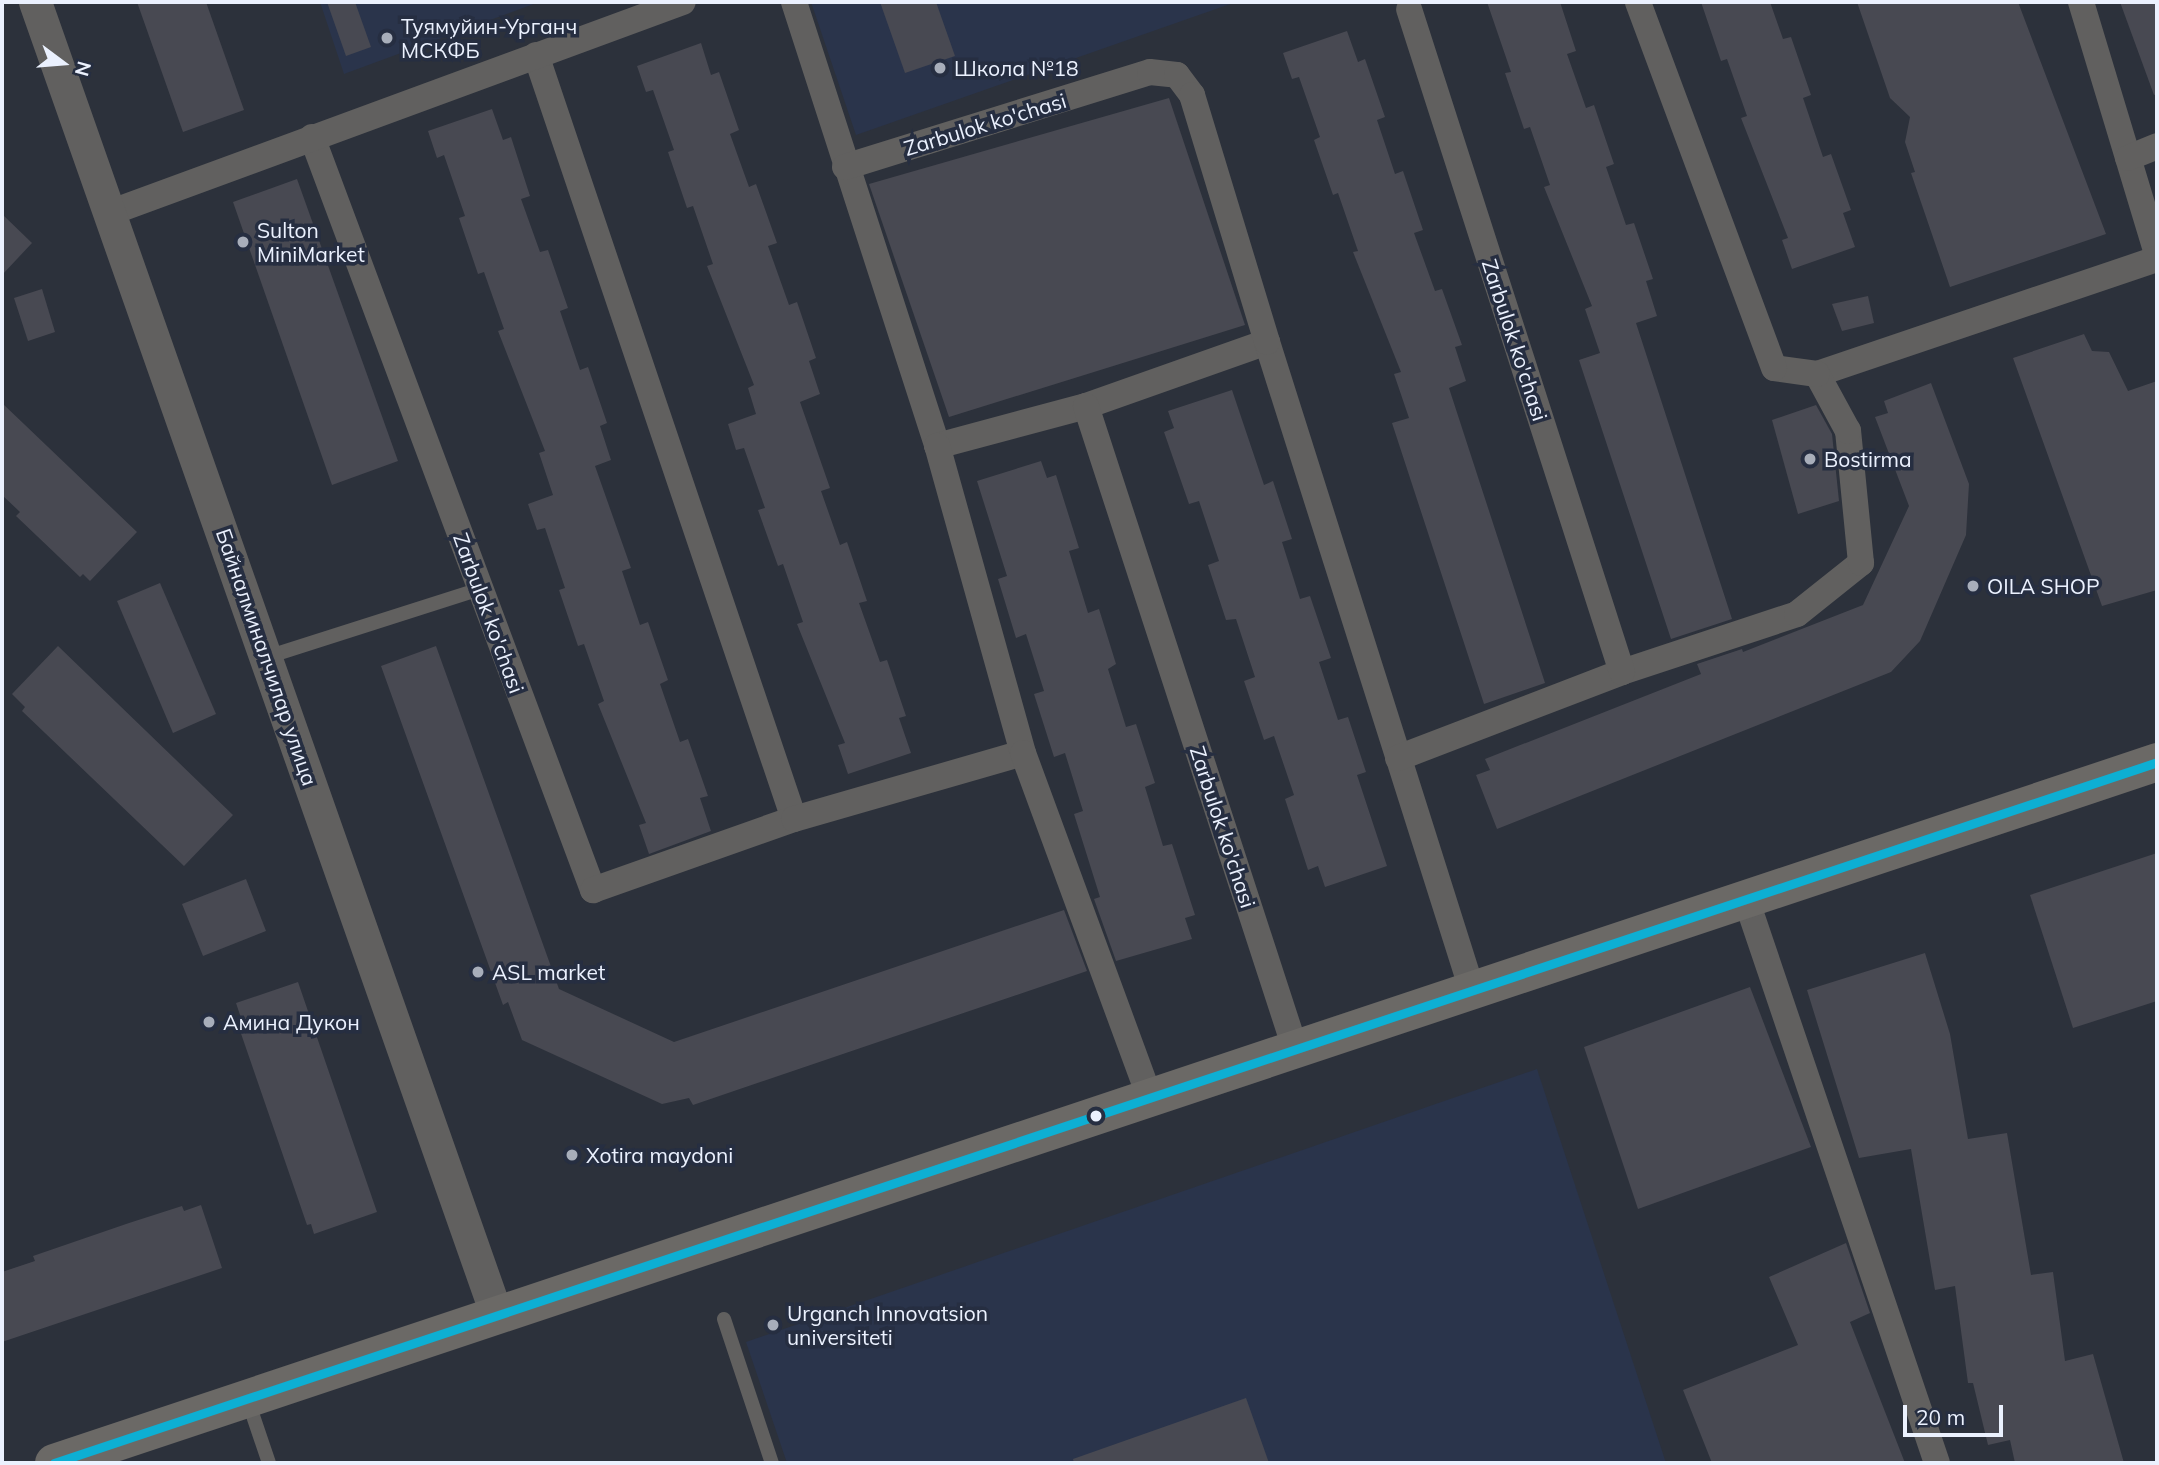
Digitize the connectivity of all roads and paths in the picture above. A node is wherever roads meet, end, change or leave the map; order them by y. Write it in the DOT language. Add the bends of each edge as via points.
graph roads {
  1 [pos="35,2"];
  2 [pos="682,2"];
  3 [pos="794,2"];
  4 [pos="1639,2"];
  5 [pos="2081,2"];
  6 [pos="1409,9"];
  7 [pos="536,55"];
  8 [pos="312,137"];
  9 [pos="2157,146"];
  10 [pos="2128,158"];
  11 [pos="845,167"];
  12 [pos="112,212"];
  13 [pos="2157,256"];
  14 [pos="1267,342"];
  15 [pos="1818,374"];
  16 [pos="1086,406"];
  17 [pos="937,446"];
  18 [pos="480,589"];
  19 [pos="267,657"];
  20 [pos="1622,672"];
  21 [pos="1023,752"];
  22 [pos="1398,758"];
  23 [pos="2157,762"];
  24 [pos="794,818"];
  25 [pos="1746,899"];
  26 [pos="1472,990"];
  27 [pos="1294,1048"];
  28 [pos="1150,1098"];
  29 [pos="496,1313"];
  30 [pos="724,1319"];
  31 [pos="247,1398"];
  32 [pos="54,1463"];
  33 [pos="269,1463"];
  34 [pos="772,1463"];
  35 [pos="1937,1463"];
  1 -- 12 [label="street, Байналминалчилар улица"];
  2 -- 7 [label="street"];
  3 -- 11 [label="street"];
  4 -- 15 [label="street" via="1774,368"];
  5 -- 10 [label="street"];
  6 -- 20 [label="street, Zarbulok ko'chasi"];
  7 -- 8 [label="street"];
  7 -- 24 [label="street"];
  8 -- 12 [label="street"];
  8 -- 18 [label="street, Zarbulok ko'chasi"];
  9 -- 10 [label="street"];
  10 -- 13 [label="street"];
  11 -- 14 [label="street, Zarbulok ko'chasi" via="1150,72 1177,75 1192,95"];
  11 -- 17 [label="street"];
  12 -- 19 [label="street, Байналминалчилар улица"];
  13 -- 15 [label="street"];
  14 -- 16 [label="street"];
  14 -- 22 [label="street, Zarbulok ko'chasi"];
  15 -- 20 [label="street" via="1848,431 1861,563 1797,614"];
  16 -- 17 [label="street"];
  16 -- 27 [label="street, Zarbulok ko'chasi"];
  17 -- 21 [label="street"];
  18 -- 19 [label="lane"];
  18 -- 24 [label="street, Zarbulok ko'chasi" via="593,890"];
  19 -- 29 [label="street, Байналминалчилар улица"];
  20 -- 22 [label="street"];
  21 -- 24 [label="street, Zarbulok ko'chasi"];
  21 -- 28 [label="street"];
  22 -- 26 [label="street, Zarbulok ko'chasi"];
  23 -- 25 [label="main road"];
  25 -- 26 [label="main road"];
  25 -- 35 [label="street"];
  26 -- 27 [label="main road"];
  27 -- 28 [label="main road"];
  28 -- 29 [label="main road" via="594,1287"];
  29 -- 31 [label="main road"];
  30 -- 34 [label="lane"];
  31 -- 32 [label="main road"];
  31 -- 33 [label="lane"];
}
